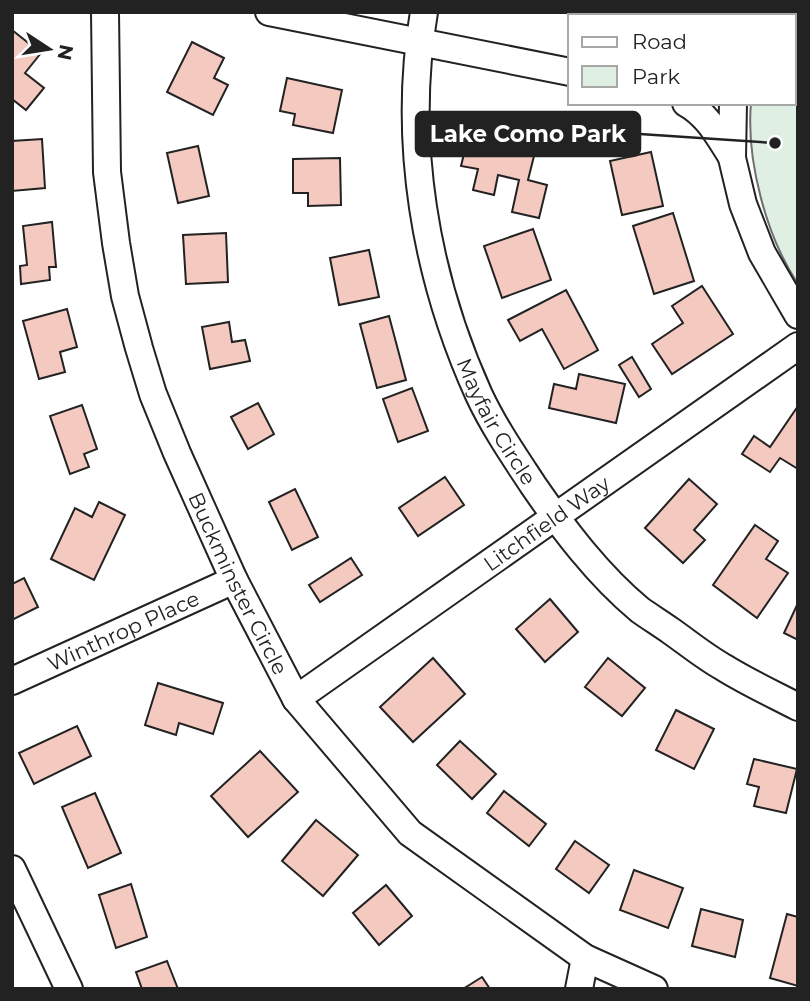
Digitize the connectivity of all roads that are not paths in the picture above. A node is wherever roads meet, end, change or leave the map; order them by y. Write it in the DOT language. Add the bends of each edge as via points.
graph roads {
  1 [pos="105,12"];
  2 [pos="269,12"];
  3 [pos="424,12"];
  4 [pos="419,42"];
  5 [pos="568,72"];
  6 [pos="690,105"];
  7 [pos="733,105"];
  8 [pos="733,158"];
  9 [pos="798,314"];
  10 [pos="798,346"];
  11 [pos="555,517"];
  12 [pos="234,580"];
  13 [pos="12,681"];
  14 [pos="296,699"];
  15 [pos="798,707"];
  16 [pos="12,870"];
  17 [pos="585,958"];
  18 [pos="69,989"];
  19 [pos="579,989"];
  20 [pos="654,989"];
  1 -- 12 [label="street, Buckminster Circle" via="107,172 125,296 158,406"];
  2 -- 4 [label="street"];
  3 -- 4 [label="street, Mayfair Circle"];
  4 -- 5 [label="street"];
  4 -- 11 [label="street, Mayfair Circle" via="417,167 445,302 480,396 505,443"];
  6 -- 8 [label="street" via="713,125"];
  7 -- 8 [label="street"];
  8 -- 9 [label="street" via="743,204 762,253"];
  10 -- 11 [label="street, Litchfield Way"];
  11 -- 14 [label="street, Litchfield Way"];
  11 -- 15 [label="street, Mayfair Circle" via="640,610 721,667"];
  12 -- 13 [label="street, Winthrop Place"];
  12 -- 14 [label="street, Buckminster Circle"];
  14 -- 17 [label="street, Buckminster Circle" via="410,833"];
  16 -- 18 [label="street"];
  17 -- 19 [label="street"];
  17 -- 20 [label="street, Buckminster Circle"];
}
